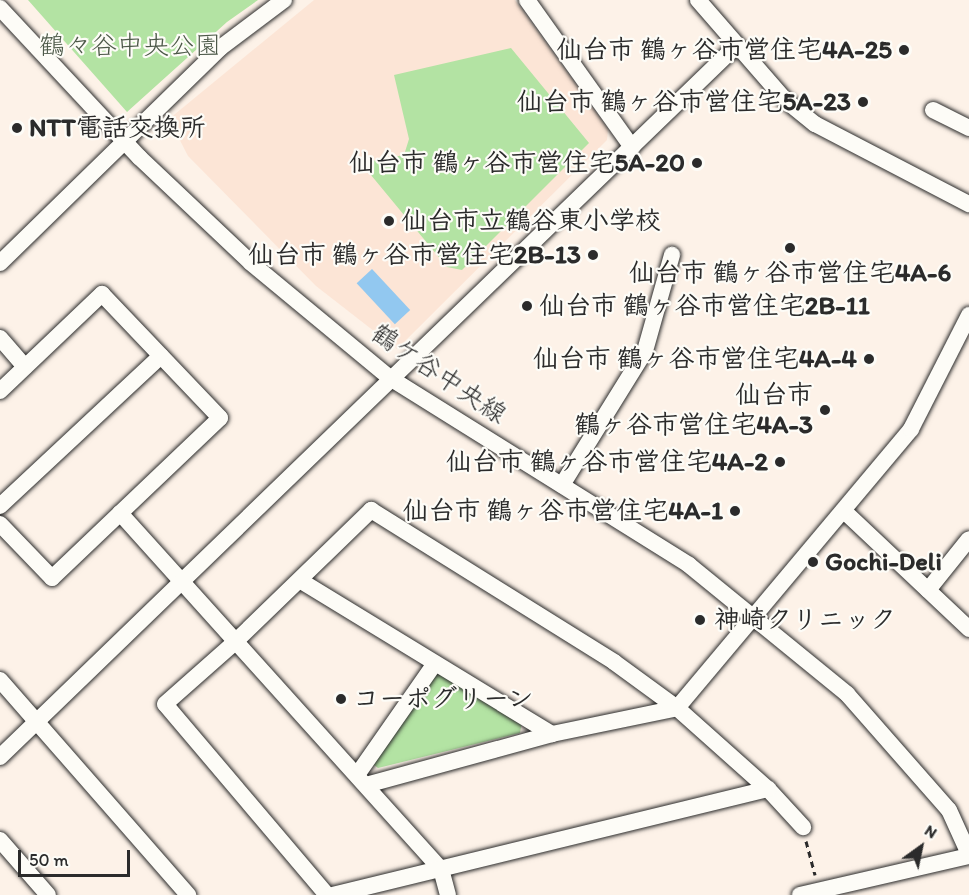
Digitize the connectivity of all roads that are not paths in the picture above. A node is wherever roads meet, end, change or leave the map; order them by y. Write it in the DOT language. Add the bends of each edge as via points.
graph roads {
  1 [pos="284,0"];
  2 [pos="527,0"];
  3 [pos="698,0"];
  4 [pos="0,8"];
  5 [pos="736,46"];
  6 [pos="933,110"];
  7 [pos="969,128"];
  8 [pos="125,143"];
  9 [pos="632,147"];
  10 [pos="969,204"];
  11 [pos="672,255"];
  12 [pos="0,263"];
  13 [pos="967,323"];
  14 [pos="0,338"];
  15 [pos="161,356"];
  16 [pos="25,367"];
  17 [pos="390,378"];
  18 [pos="0,391"];
  19 [pos="562,485"];
  20 [pos="0,506"];
  21 [pos="844,511"];
  22 [pos="120,513"];
  23 [pos="0,524"];
  24 [pos="969,538"];
  25 [pos="301,581"];
  26 [pos="180,582"];
  27 [pos="928,590"];
  28 [pos="756,616"];
  29 [pos="969,629"];
  30 [pos="236,642"];
  31 [pos="435,663"];
  32 [pos="0,680"];
  33 [pos="676,708"];
  34 [pos="37,722"];
  35 [pos="552,734"];
  36 [pos="0,757"];
  37 [pos="362,780"];
  38 [pos="768,789"];
  39 [pos="803,827"];
  40 [pos="0,840"];
  41 [pos="969,855"];
  42 [pos="441,869"];
  43 [pos="48,895"];
  44 [pos="188,895"];
  45 [pos="327,895"];
  46 [pos="333,895"];
  47 [pos="448,895"];
  48 [pos="800,895"];
  1 -- 8 [label="street" via="220,48"];
  2 -- 9 [label="street"];
  3 -- 5 [label="street"];
  4 -- 8 [label="street, 鶴ケ谷中央線"];
  5 -- 9 [label="street"];
  5 -- 10 [label="street" via="784,99 815,124"];
  6 -- 7 [label="street"];
  8 -- 12 [label="street"];
  8 -- 17 [label="street, 鶴ケ谷中央線" via="251,262"];
  9 -- 17 [label="street"];
  11 -- 19 [label="street" via="645,351"];
  13 -- 21 [label="street" via="911,429"];
  14 -- 16 [label="street"];
  15 -- 16 [label="street" via="102,294"];
  15 -- 20 [label="street"];
  15 -- 22 [label="street" via="220,418"];
  16 -- 18 [label="street"];
  17 -- 19 [label="street, 鶴ケ谷中央線"];
  17 -- 26 [label="street"];
  19 -- 28 [label="street, 鶴ケ谷中央線" via="689,565"];
  21 -- 27 [label="street"];
  21 -- 28 [label="street"];
  22 -- 23 [label="street" via="52,578"];
  22 -- 26 [label="street"];
  24 -- 27 [label="street"];
  25 -- 30 [label="street"];
  25 -- 31 [label="street"];
  25 -- 33 [label="street" via="371,510 614,663"];
  26 -- 30 [label="street"];
  26 -- 34 [label="street"];
  27 -- 29 [label="street"];
  28 -- 33 [label="street"];
  28 -- 41 [label="street, 鶴ケ谷中央線" via="847,694 949,810"];
  30 -- 37 [label="street"];
  30 -- 45 [label="street" via="165,704"];
  31 -- 35 [label="street"];
  31 -- 37 [label="street"];
  32 -- 34 [label="street"];
  33 -- 35 [label="street"];
  33 -- 38 [label="street"];
  34 -- 36 [label="street"];
  34 -- 44 [label="street"];
  35 -- 37 [label="street"];
  37 -- 42 [label="street"];
  38 -- 39 [label="street"];
  38 -- 42 [label="street"];
  40 -- 43 [label="street"];
  41 -- 48 [label="street"];
  42 -- 46 [label="street"];
  42 -- 47 [label="street"];
}
